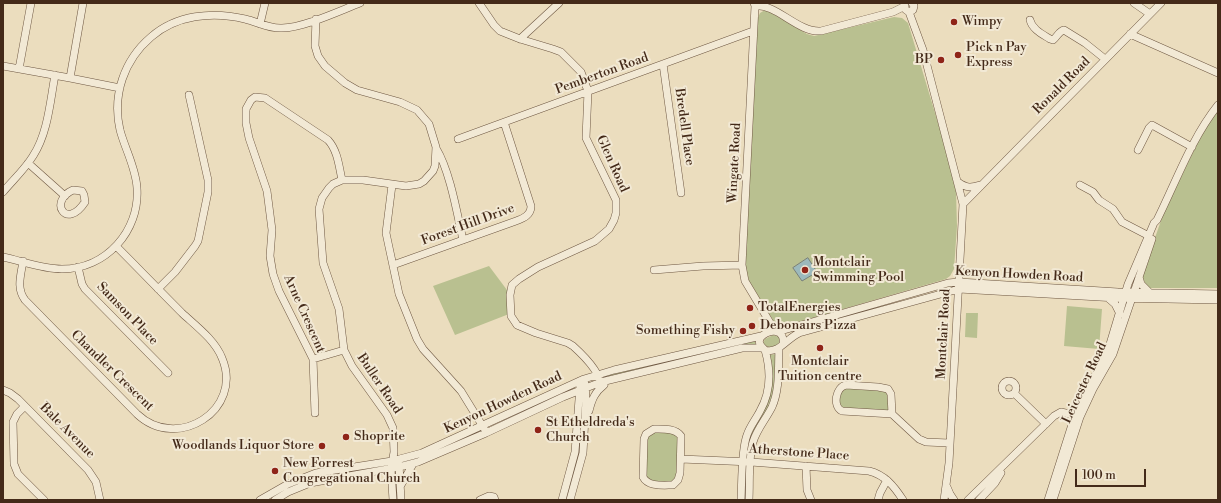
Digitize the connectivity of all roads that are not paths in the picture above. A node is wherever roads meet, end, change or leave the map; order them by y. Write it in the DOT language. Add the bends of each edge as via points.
graph roads {
  1 [pos="31,3"];
  2 [pos="83,3"];
  3 [pos="265,3"];
  4 [pos="360,3"];
  5 [pos="479,3"];
  6 [pos="559,3"];
  7 [pos="1134,3"];
  8 [pos="1161,3"];
  9 [pos="754,5"];
  10 [pos="909,6"];
  11 [pos="1150,14"];
  12 [pos="316,19"];
  13 [pos="1030,20"];
  14 [pos="260,24"];
  15 [pos="753,32"];
  16 [pos="1130,34"];
  17 [pos="520,39"];
  18 [pos="1106,59"];
  19 [pos="663,64"];
  20 [pos="3,66"];
  21 [pos="18,69"];
  22 [pos="1218,73"];
  23 [pos="55,76"];
  24 [pos="70,78"];
  25 [pos="120,88"];
  26 [pos="588,91"];
  27 [pos="189,94"];
  28 [pos="1218,105"];
  29 [pos="504,122"];
  30 [pos="458,139"];
  31 [pos="1192,146"];
  32 [pos="436,147"];
  33 [pos="1138,150"];
  34 [pos="28,163"];
  35 [pos="342,180"];
  36 [pos="958,182"];
  37 [pos="392,185"];
  38 [pos="981,185"];
  39 [pos="1080,185"];
  40 [pos="3,192"];
  41 [pos="681,193"];
  42 [pos="65,196"];
  43 [pos="964,204"];
  44 [pos="1157,220"];
  45 [pos="1149,236"];
  46 [pos="463,240"];
  47 [pos="116,246"];
  48 [pos="3,257"];
  49 [pos="23,261"];
  50 [pos="393,265"];
  51 [pos="742,265"];
  52 [pos="78,267"];
  53 [pos="654,270"];
  54 [pos="1139,277"];
  55 [pos="959,285"];
  56 [pos="158,289"];
  57 [pos="1051,291"];
  58 [pos="1150,293"];
  59 [pos="1218,294"];
  60 [pos="1125,295"];
  61 [pos="1133,296"];
  62 [pos="1107,298"];
  63 [pos="1218,300"];
  64 [pos="853,313"];
  65 [pos="1120,314"];
  66 [pos="766,318"];
  67 [pos="803,324"];
  68 [pos="776,331"];
  69 [pos="806,331"];
  70 [pos="764,334"];
  71 [pos="781,346"];
  72 [pos="763,349"];
  73 [pos="344,350"];
  74 [pos="313,359"];
  75 [pos="168,373"];
  76 [pos="598,374"];
  77 [pos="582,380"];
  78 [pos="601,384"];
  79 [pos="583,389"];
  80 [pos="3,390"];
  81 [pos="1015,394"];
  82 [pos="563,397"];
  83 [pos="25,406"];
  84 [pos="578,406"];
  85 [pos="315,413"];
  86 [pos="892,414"];
  87 [pos="1077,416"];
  88 [pos="585,420"];
  89 [pos="1046,424"];
  90 [pos="483,426"];
  91 [pos="486,433"];
  92 [pos="949,444"];
  93 [pos="681,459"];
  94 [pos="747,462"];
  95 [pos="395,464"];
  96 [pos="413,464"];
  97 [pos="1006,464"];
  98 [pos="806,466"];
  99 [pos="376,471"];
  100 [pos="887,480"];
  101 [pos="392,485"];
  102 [pos="947,485"];
  103 [pos="400,487"];
  104 [pos="44,500"];
  105 [pos="100,500"];
  106 [pos="260,500"];
  107 [pos="275,500"];
  108 [pos="393,500"];
  109 [pos="401,500"];
  110 [pos="480,500"];
  111 [pos="495,500"];
  112 [pos="562,500"];
  113 [pos="570,500"];
  114 [pos="741,500"];
  115 [pos="749,500"];
  116 [pos="811,500"];
  117 [pos="878,500"];
  118 [pos="903,500"];
  119 [pos="944,500"];
  120 [pos="954,500"];
  121 [pos="968,500"];
  122 [pos="978,500"];
  123 [pos="1048,500"];
  124 [pos="1053,500"];
  1 -- 21 [label="street"];
  2 -- 24 [label="street"];
  3 -- 14 [label="street"];
  4 -- 12 [label="street"];
  5 -- 17 [label="street, Glen Road" via="497,28"];
  6 -- 17 [label="street"];
  7 -- 11 [label="street"];
  8 -- 11 [label="street, Ronald Road"];
  9 -- 10 [label="street" via="763,6 815,32"];
  9 -- 15 [label="street, Wingate Road"];
  10 -- 36 [label="street, Montclair Road"];
  11 -- 16 [label="street, Ronald Road"];
  12 -- 14 [label="street" via="285,28"];
  12 -- 32 [label="street" via="315,46 325,66 357,90 400,102 417,110 428,124"];
  13 -- 18 [label="street" via="1036,29 1050,39 1053,40 1064,30"];
  14 -- 25 [label="street" via="231,16 210,16 193,17 170,24 152,36 136,52 124,73"];
  15 -- 19 [label="street, Pemberton Road"];
  15 -- 51 [label="street, Wingate Road"];
  16 -- 18 [label="street, Ronald Road"];
  16 -- 22 [label="street"];
  17 -- 26 [label="street, Glen Road" via="561,52 581,72"];
  18 -- 38 [label="street, Ronald Road"];
  19 -- 26 [label="street, Pemberton Road"];
  19 -- 41 [label="street, Bredell Place"];
  20 -- 21 [label="street"];
  21 -- 23 [label="street"];
  23 -- 24 [label="street"];
  23 -- 34 [label="street" via="44,132 38,149"];
  24 -- 25 [label="street"];
  25 -- 47 [label="street" via="118,117 134,172 137,201 130,228"];
  26 -- 29 [label="street, Pemberton Road"];
  26 -- 76 [label="street, Glen Road" via="586,138 616,200 614,220 609,229 595,240 538,267 514,282 511,289 511,310 512,319 517,325 571,344"];
  27 -- 56 [label="street" via="208,180 208,192 198,241 175,272"];
  28 -- 31 [label="street"];
  29 -- 30 [label="street, Pemberton Road"];
  29 -- 46 [label="street, Forest Hill Drive" via="531,210 522,218"];
  31 -- 33 [label="street" via="1152,125"];
  31 -- 44 [label="street"];
  32 -- 37 [label="street" via="435,166 429,177 411,186"];
  32 -- 46 [label="street" via="447,176"];
  34 -- 40 [label="street"];
  34 -- 42 [label="street"];
  35 -- 37 [label="street" via="363,180"];
  35 -- 73 [label="street, Buller Road" via="333,184 324,193 319,204 318,217 323,263 339,309"];
  35 -- 74 [label="street, Arne Crescent" via="336,153 328,140 264,98 255,97 251,100 246,109 246,123 248,138 268,197 273,274"];
  36 -- 38 [label="street" via="972,188"];
  36 -- 43 [label="street, Montclair Road"];
  37 -- 50 [label="street" via="386,233"];
  38 -- 43 [label="street, Ronald Road"];
  39 -- 45 [label="street" via="1113,209 1122,222"];
  43 -- 55 [label="street, Montclair Road"];
  44 -- 45 [label="street, Leicester Road"];
  44 -- 54 [label="street, Leicester Road"];
  45 -- 60 [label="street, Leicester Road"];
  46 -- 50 [label="street, Forest Hill Drive"];
  47 -- 52 [label="street" via="97,260"];
  47 -- 56 [label="street, Chandler Crescent"];
  48 -- 49 [label="street"];
  49 -- 52 [label="street" via="54,268"];
  49 -- 56 [label="street, Chandler Crescent" via="20,291 29,305 143,419 158,427 183,429 200,422 219,403 225,387 226,372 216,347"];
  50 -- 90 [label="street" via="399,294 420,344 461,390"];
  51 -- 53 [label="street"];
  51 -- 66 [label="street, Wingate Road" via="745,282"];
  52 -- 75 [label="street, Samson Place" via="85,289"];
  54 -- 58 [label="street" via="1141,284"];
  54 -- 61 [label="street, Leicester Road"];
  55 -- 57 [label="street, Kenyon Howden Road"];
  55 -- 64 [label="street, Kenyon Howden Road" via="948,283"];
  55 -- 92 [label="street, Montclair Road"];
  57 -- 60 [label="street, Kenyon Howden Road"];
  57 -- 62 [label="street, Kenyon Howden Road"];
  58 -- 59 [label="street, Kenyon Howden Road"];
  58 -- 61 [label="street, Kenyon Howden Road"];
  60 -- 61 [label="street, Kenyon Howden Road"];
  60 -- 62 [label="street, Kenyon Howden Road"];
  60 -- 65 [label="street, Leicester Road"];
  61 -- 63 [label="street, Kenyon Howden Road"];
  61 -- 87 [label="street, Leicester Road" via="1113,354"];
  62 -- 65 [label="street" via="1115,304"];
  64 -- 67 [label="street, Kenyon Howden Road"];
  64 -- 69 [label="street, Kenyon Howden Road"];
  65 -- 87 [label="street, Leicester Road" via="1107,354 1084,395"];
  66 -- 68 [label="street, Wingate Road"];
  66 -- 70 [label="street, Wingate Road"];
  67 -- 68 [label="street, Kenyon Howden Road"];
  67 -- 69 [label="street"];
  68 -- 70 [label="street"];
  68 -- 71 [label="street" via="783,337"];
  69 -- 71 [label="street, Kenyon Howden Road"];
  70 -- 72 [label="street" via="760,341"];
  70 -- 76 [label="street, Kenyon Howden Road"];
  71 -- 72 [label="street" via="770,351"];
  71 -- 94 [label="street" via="775,395 757,430"];
  72 -- 78 [label="street, Kenyon Howden Road" via="742,348 612,379"];
  72 -- 94 [label="street" via="770,372 761,410 747,434"];
  73 -- 74 [label="street"];
  73 -- 95 [label="street, Buller Road" via="352,366 390,420 393,428"];
  74 -- 85 [label="street, Arne Crescent"];
  76 -- 77 [label="street, Kenyon Howden Road"];
  76 -- 78 [label="street, Glen Road"];
  77 -- 79 [label="street"];
  77 -- 90 [label="street, Kenyon Howden Road"];
  78 -- 79 [label="street, Kenyon Howden Road"];
  78 -- 88 [label="street" via="593,396"];
  79 -- 82 [label="street, Kenyon Howden Road"];
  79 -- 84 [label="street"];
  79 -- 88 [label="street"];
  80 -- 83 [label="street, Bale Avenue"];
  81 -- 89 [label="street"];
  82 -- 84 [label="street" via="571,399"];
  82 -- 91 [label="street, Kenyon Howden Road"];
  83 -- 104 [label="street" via="13,422 14,464 18,474"];
  83 -- 105 [label="street, Bale Avenue" via="88,470 96,482"];
  84 -- 112 [label="street" via="575,452"];
  86 -- 86 [label="street" via="839,410 836,404 838,390 846,385 886,388 891,394"];
  86 -- 92 [label="street" via="919,439"];
  87 -- 89 [label="street" via="1061,412"];
  87 -- 123 [label="street, Leicester Road"];
  87 -- 124 [label="street, Leicester Road"];
  88 -- 113 [label="street" via="583,453"];
  89 -- 97 [label="street"];
  90 -- 91 [label="street"];
  90 -- 95 [label="street, Kenyon Howden Road"];
  91 -- 96 [label="street, Kenyon Howden Road"];
  92 -- 102 [label="street, Montclair Road"];
  93 -- 93 [label="street" via="680,478 676,482 668,485 647,482 643,475 646,434 654,429 678,432 682,439"];
  93 -- 94 [label="street, Atherstone Place"];
  94 -- 98 [label="street, Atherstone Place"];
  94 -- 114 [label="street"];
  94 -- 115 [label="street"];
  95 -- 96 [label="street, Kenyon Howden Road"];
  95 -- 99 [label="street, Kenyon Howden Road"];
  95 -- 101 [label="street"];
  95 -- 103 [label="street"];
  95 -- 106 [label="street, Kenyon Howden Road" via="311,474"];
  96 -- 103 [label="street"];
  97 -- 121 [label="street"];
  97 -- 122 [label="street" via="994,483"];
  98 -- 100 [label="street, Atherstone Place" via="875,472"];
  98 -- 116 [label="street" via="807,490"];
  99 -- 101 [label="street"];
  99 -- 107 [label="street, Kenyon Howden Road" via="310,483"];
  100 -- 117 [label="street"];
  100 -- 118 [label="street, Atherstone Place"];
  101 -- 108 [label="street"];
  102 -- 119 [label="street, Montclair Road"];
  102 -- 120 [label="street, Montclair Road"];
  103 -- 109 [label="street"];
  110 -- 111 [label="street" via="489,496"];
}
